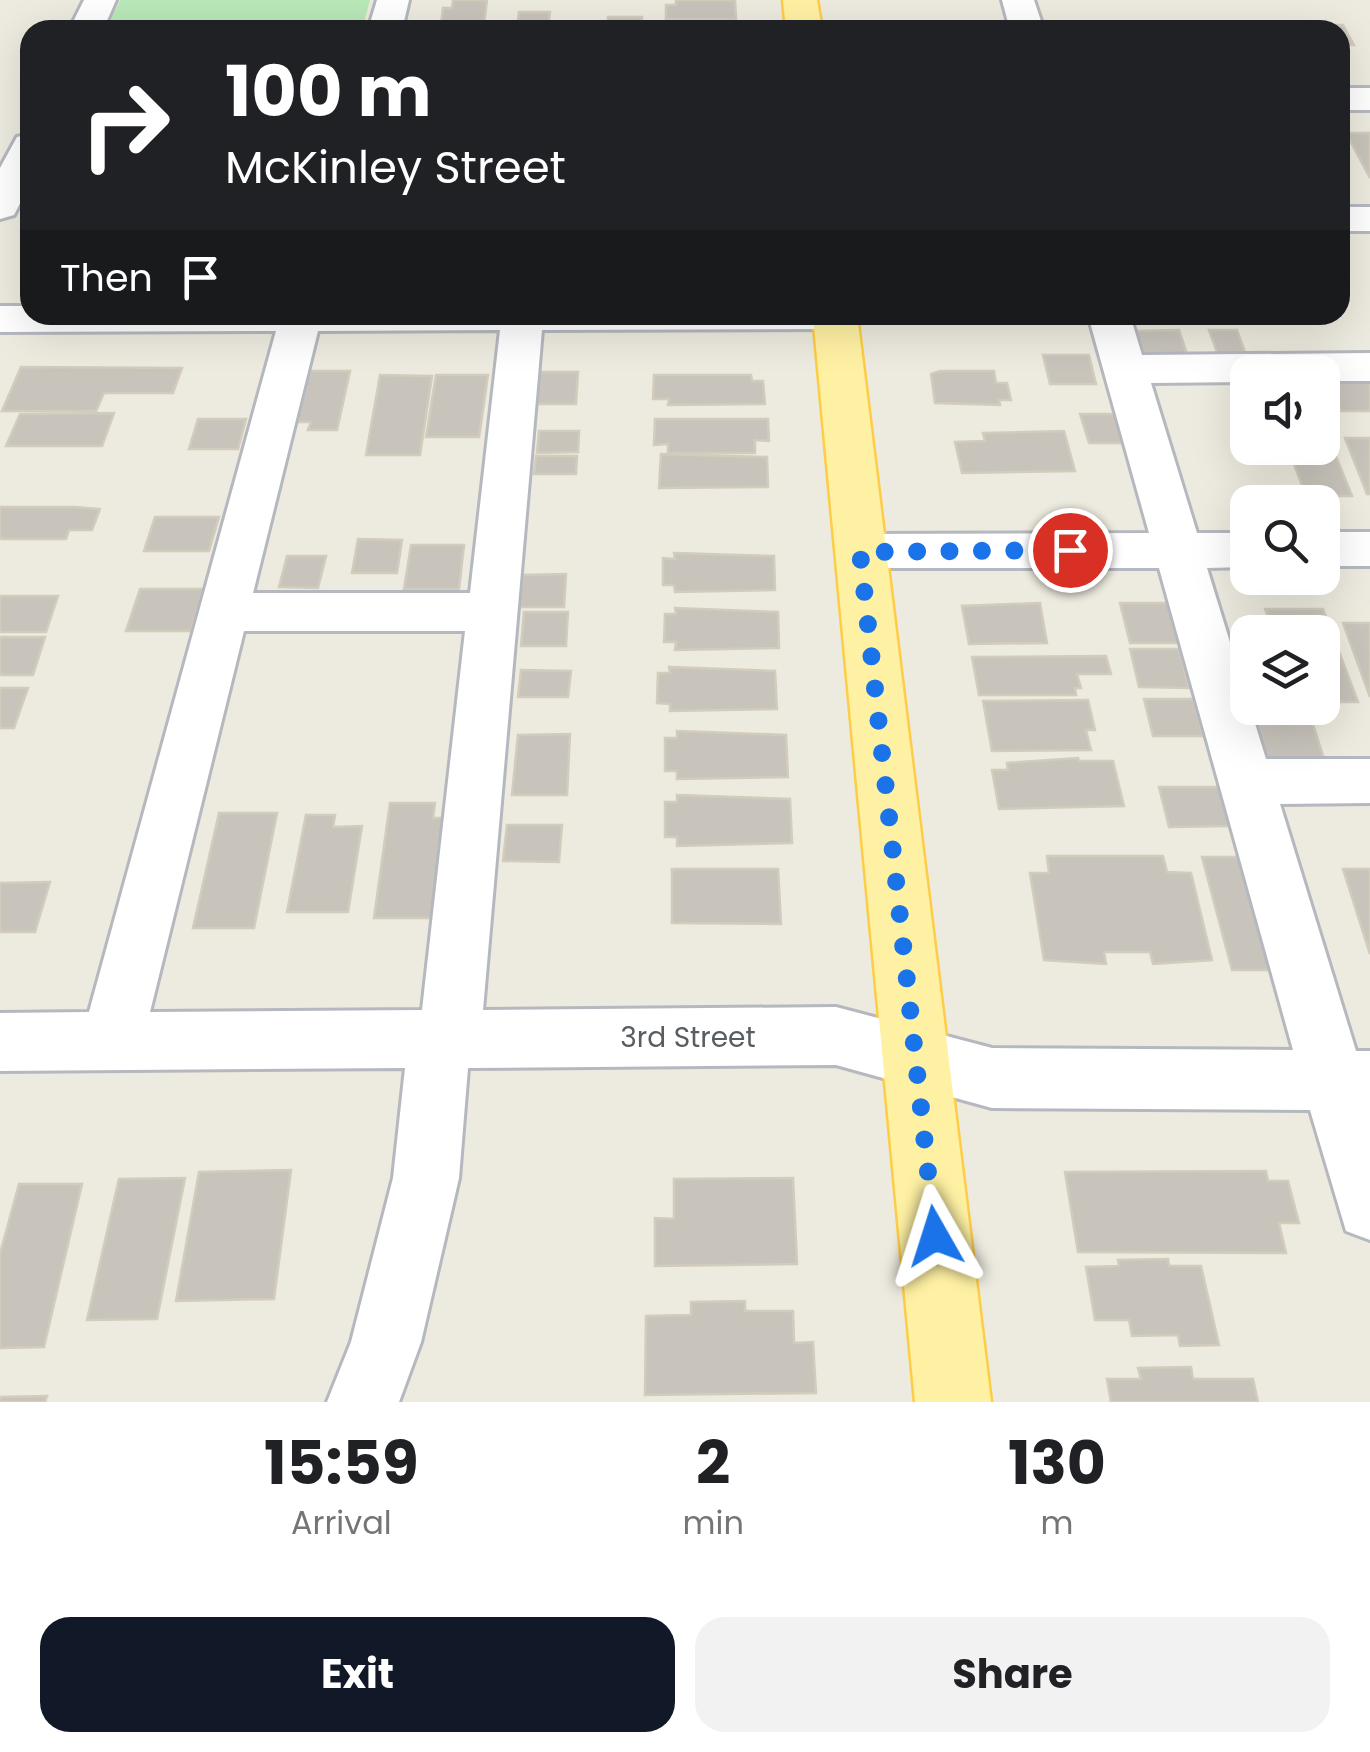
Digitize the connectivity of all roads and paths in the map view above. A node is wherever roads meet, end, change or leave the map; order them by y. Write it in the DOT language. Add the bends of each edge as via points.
graph roads {
  1 [pos="20,166"];
  2 [pos="0,207"];
  3 [pos="298,325"];
  4 [pos="521,325"];
  5 [pos="836,325"];
  6 [pos="1112,325"];
  7 [pos="1370,368"];
  8 [pos="1124,369"];
  9 [pos="1370,549"];
  10 [pos="1177,550"];
  11 [pos="1230,550"];
  12 [pos="1340,550"];
  13 [pos="860,552"];
  14 [pos="224,612"];
  15 [pos="494,612"];
  16 [pos="1370,781"];
  17 [pos="1245,782"];
  18 [pos="445,1038"];
  19 [pos="112,1040"];
  20 [pos="0,1042"];
  21 [pos="916,1057"];
  22 [pos="1351,1081"];
  23 [pos="1370,1207"];
  24 [pos="363,1402"];
  25 [pos="953,1402"];
  1 -- 2 [label="street"];
  3 -- 14 [label="street"];
  4 -- 15 [label="street"];
  5 -- 13 [label="main road"];
  6 -- 8 [label="street"];
  7 -- 8 [label="street"];
  8 -- 10 [label="street"];
  9 -- 12 [label="street"];
  10 -- 11 [label="street"];
  10 -- 13 [label="street"];
  10 -- 17 [label="street"];
  13 -- 21 [label="main road"];
  14 -- 15 [label="street"];
  14 -- 19 [label="street"];
  15 -- 18 [label="street"];
  16 -- 17 [label="street"];
  17 -- 22 [label="street"];
  18 -- 19 [label="street, 3rd Street"];
  18 -- 21 [label="street, 3rd Street" via="836,1036"];
  18 -- 24 [label="street" via="426,1178 386,1342"];
  19 -- 20 [label="street, 3rd Street"];
  21 -- 22 [label="street, 3rd Street" via="992,1078"];
  21 -- 25 [label="main road"];
  22 -- 23 [label="street"];
}
